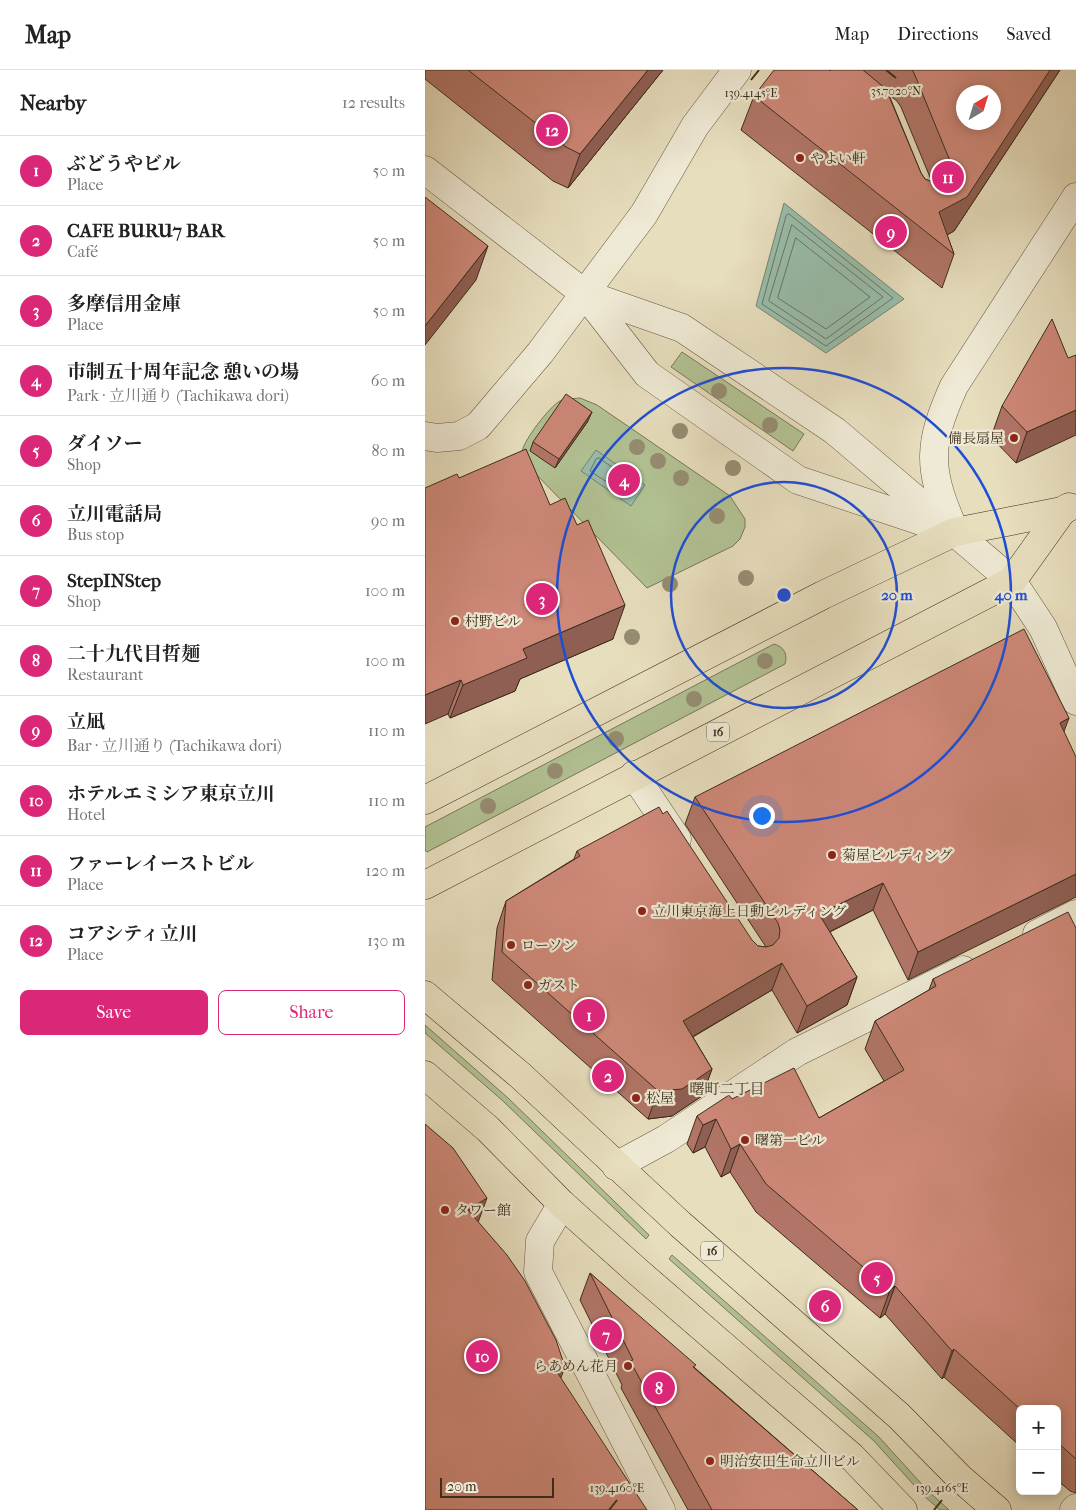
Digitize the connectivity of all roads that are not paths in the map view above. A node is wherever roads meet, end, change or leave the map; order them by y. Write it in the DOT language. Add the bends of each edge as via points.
graph roads {
  1 [pos="737,70"];
  2 [pos="425,170"];
  3 [pos="1076,197"];
  4 [pos="585,294"];
  5 [pos="425,436"];
  6 [pos="1069,507"];
  7 [pos="955,532"];
  8 [pos="1012,581"];
  9 [pos="1076,701"];
  10 [pos="634,775"];
  11 [pos="425,800"];
  12 [pos="692,862"];
  13 [pos="425,885"];
  14 [pos="1076,914"];
  15 [pos="1015,944"];
  16 [pos="989,958"];
  17 [pos="425,995"];
  18 [pos="425,1075"];
  19 [pos="616,1166"];
  20 [pos="562,1204"];
  21 [pos="661,1510"];
  22 [pos="903,1510"];
  23 [pos="997,1510"];
  1 -- 4 [label="street" via="695,126 644,214"];
  2 -- 4 [label="street"];
  3 -- 7 [label="street" via="954,386 940,417 933,456 938,493"];
  4 -- 5 [label="street" via="478,426 459,436"];
  4 -- 7 [label="street" via="682,328 835,432"];
  4 -- 7 [label="street" via="647,374 798,480"];
  6 -- 7 [label="main road, 16"];
  6 -- 8 [label="main road, 16"];
  7 -- 8 [label="street"];
  7 -- 11 [label="main road, 16" via="823,595"];
  8 -- 9 [label="street" via="1043,628"];
  8 -- 10 [label="main road, 16"];
  10 -- 12 [label="street"];
  10 -- 13 [label="main road, 16"];
  14 -- 15 [label="street"];
  16 -- 19 [label="street" via="797,1052 666,1139"];
  17 -- 19 [label="main road, 16" via="521,1076"];
  18 -- 20 [label="main road" via="488,1129"];
  19 -- 23 [label="main road, 16" via="899,1416 960,1478"];
  20 -- 21 [label="street" via="540,1241 538,1272"];
  20 -- 22 [label="main road" via="851,1456"];
}
